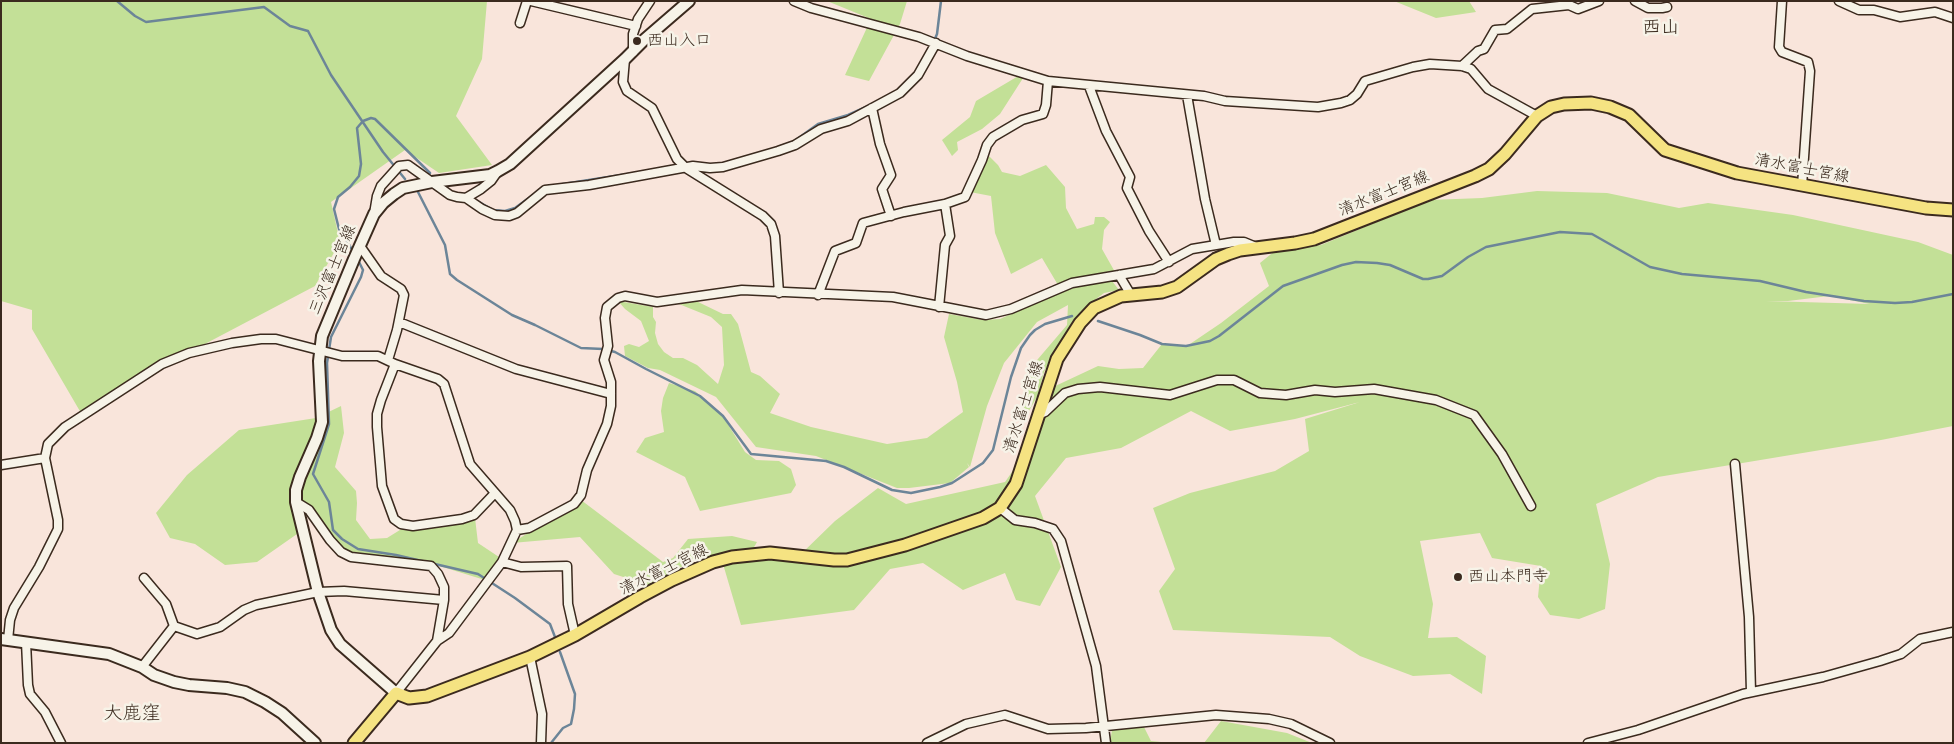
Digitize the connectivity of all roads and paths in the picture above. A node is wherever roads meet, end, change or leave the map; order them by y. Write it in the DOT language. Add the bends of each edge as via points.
graph roads {
  1 [pos="527,1"];
  2 [pos="531,1"];
  3 [pos="650,1"];
  4 [pos="689,1"];
  5 [pos="794,1"];
  6 [pos="1599,1"];
  7 [pos="1635,1"];
  8 [pos="1782,1"];
  9 [pos="1839,1"];
  10 [pos="1667,7"];
  11 [pos="1953,18"];
  12 [pos="520,23"];
  13 [pos="636,26"];
  14 [pos="933,41"];
  15 [pos="633,52"];
  16 [pos="625,60"];
  17 [pos="1462,66"];
  18 [pos="1048,81"];
  19 [pos="1089,86"];
  20 [pos="1187,95"];
  21 [pos="872,108"];
  22 [pos="1537,116"];
  23 [pos="686,168"];
  24 [pos="498,172"];
  25 [pos="432,182"];
  26 [pos="1802,186"];
  27 [pos="466,198"];
  28 [pos="946,204"];
  29 [pos="1953,210"];
  30 [pos="374,214"];
  31 [pos="891,216"];
  32 [pos="1216,245"];
  33 [pos="1257,248"];
  34 [pos="357,252"];
  35 [pos="1168,262"];
  36 [pos="1118,275"];
  37 [pos="779,293"];
  38 [pos="818,295"];
  39 [pos="1131,295"];
  40 [pos="939,307"];
  41 [pos="399,322"];
  42 [pos="324,352"];
  43 [pos="392,362"];
  44 [pos="611,394"];
  45 [pos="1038,415"];
  46 [pos="45,458"];
  47 [pos="1735,464"];
  48 [pos="1,466"];
  49 [pos="495,493"];
  50 [pos="296,502"];
  51 [pos="1531,506"];
  52 [pos="1000,508"];
  53 [pos="517,530"];
  54 [pos="502,562"];
  55 [pos="144,578"];
  56 [pos="318,592"];
  57 [pos="444,600"];
  58 [pos="174,626"];
  59 [pos="1953,632"];
  60 [pos="576,635"];
  61 [pos="4,639"];
  62 [pos="437,641"];
  63 [pos="26,642"];
  64 [pos="530,657"];
  65 [pos="142,667"];
  66 [pos="1751,692"];
  67 [pos="396,693"];
  68 [pos="1104,726"];
  69 [pos="61,743"];
  70 [pos="315,743"];
  71 [pos="354,743"];
  72 [pos="541,743"];
  73 [pos="926,743"];
  74 [pos="1106,743"];
  75 [pos="1330,743"];
  76 [pos="1588,743"];
  1 -- 12 [label="street"];
  2 -- 13 [label="street"];
  3 -- 13 [label="street"];
  4 -- 15 [label="main road, 三沢富士宮線"];
  5 -- 14 [label="street"];
  6 -- 17 [label="street" via="1578,8 1568,5 1532,9 1507,29 1495,30 1484,49"];
  7 -- 10 [label="street" via="1648,8"];
  8 -- 26 [label="street" via="1779,47 1782,52 1808,62 1810,71"];
  9 -- 11 [label="street" via="1859,10 1874,10 1900,17 1935,12"];
  13 -- 15 [label="street"];
  14 -- 18 [label="street" via="967,56"];
  14 -- 21 [label="street" via="923,68 910,85"];
  15 -- 16 [label="main road, 三沢富士宮線"];
  16 -- 23 [label="street" via="624,82 628,91 652,108 678,159"];
  16 -- 24 [label="main road, 三沢富士宮線"];
  17 -- 20 [label="street" via="1430,64 1412,67 1365,81 1350,100 1318,107 1225,101"];
  17 -- 22 [label="street" via="1471,69 1488,89"];
  18 -- 19 [label="street"];
  18 -- 28 [label="street" via="1043,114 1022,120 994,137 987,145 965,197"];
  19 -- 20 [label="street"];
  19 -- 35 [label="street" via="1106,131 1130,176 1127,188"];
  20 -- 32 [label="street"];
  21 -- 23 [label="street" via="778,151 723,167"];
  21 -- 31 [label="street" via="891,175 882,189"];
  22 -- 26 [label="main road, 清水富士宮線" via="1551,107 1564,104 1592,103 1610,107 1630,115 1665,150 1737,173"];
  22 -- 33 [label="main road, 清水富士宮線" via="1505,154 1489,169 1475,176 1314,239"];
  23 -- 27 [label="street" via="545,190 517,214 510,216 495,215"];
  23 -- 37 [label="street" via="771,224 776,236"];
  24 -- 25 [label="main road, 三沢富士宮線"];
  24 -- 27 [label="street" via="491,181"];
  25 -- 27 [label="street" via="450,195"];
  25 -- 30 [label="main road, 三沢富士宮線" via="403,188 382,203"];
  25 -- 30 [label="street" via="408,164 399,166 381,186"];
  26 -- 29 [label="main road, 清水富士宮線"];
  28 -- 31 [label="street"];
  28 -- 40 [label="street" via="950,236 945,245"];
  30 -- 34 [label="main road, 三沢富士宮線"];
  31 -- 38 [label="street" via="863,224 856,243 835,251"];
  32 -- 33 [label="street" via="1244,242"];
  32 -- 35 [label="street" via="1192,250"];
  33 -- 39 [label="main road, 清水富士宮線" via="1216,259 1177,287"];
  34 -- 41 [label="street" via="381,276 401,289 404,295"];
  34 -- 42 [label="main road, 三沢富士宮線" via="322,336"];
  35 -- 36 [label="street" via="1154,269"];
  36 -- 39 [label="street"];
  36 -- 40 [label="street" via="1072,283 986,315"];
  37 -- 38 [label="street"];
  37 -- 44 [label="street" via="742,290 657,302 625,296 618,298 607,307 605,318 608,346 604,360"];
  38 -- 40 [label="street" via="892,297"];
  39 -- 45 [label="main road, 清水富士宮線" via="1094,308 1080,323 1057,359"];
  41 -- 43 [label="street"];
  41 -- 44 [label="street" via="516,369"];
  42 -- 43 [label="street" via="347,357 378,356"];
  42 -- 46 [label="street" via="276,339 261,339 184,355 162,364 65,427 48,444"];
  42 -- 50 [label="main road, 三沢富士宮線" via="322,422 300,477"];
  43 -- 49 [label="street" via="444,384 470,464"];
  43 -- 49 [label="street" via="377,414 377,427 382,486 394,519 413,526 462,519 474,515"];
  44 -- 53 [label="street" via="607,424 587,470 581,495 574,504 529,528"];
  45 -- 51 [label="street" via="1066,393 1078,389 1100,387 1170,395 1217,380 1234,380 1260,393 1286,395 1315,390 1374,389 1436,400 1474,415 1502,454"];
  45 -- 52 [label="main road, 清水富士宮線" via="1016,484"];
  46 -- 48 [label="street"];
  46 -- 61 [label="street" via="58,529 14,608"];
  47 -- 66 [label="street"];
  49 -- 53 [label="street" via="510,510"];
  50 -- 56 [label="main road, 三沢富士宮線"];
  50 -- 57 [label="street" via="309,510 341,552 431,566 444,587"];
  52 -- 60 [label="main road, 清水富士宮線" via="983,518 863,557 834,560 770,553 713,562 640,597"];
  52 -- 68 [label="street" via="1015,520 1035,522 1053,529 1061,541 1096,666"];
  53 -- 54 [label="street"];
  54 -- 60 [label="street" via="521,567 567,566 568,604"];
  54 -- 62 [label="street" via="449,633"];
  55 -- 58 [label="street" via="166,604"];
  56 -- 57 [label="street" via="344,591"];
  56 -- 58 [label="street" via="256,605 220,627 197,634"];
  56 -- 67 [label="main road, 三沢富士宮線" via="331,630 340,644"];
  57 -- 62 [label="street"];
  58 -- 65 [label="street"];
  59 -- 66 [label="street" via="1920,639 1901,654 1880,661"];
  60 -- 64 [label="main road, 清水富士宮線"];
  61 -- 63 [label="main road"];
  62 -- 67 [label="street"];
  63 -- 65 [label="main road" via="110,654"];
  63 -- 69 [label="street" via="30,694 45,712"];
  64 -- 67 [label="main road, 清水富士宮線" via="427,696 409,698"];
  64 -- 72 [label="street" via="542,714"];
  65 -- 70 [label="main road" via="174,682 245,692 282,713"];
  66 -- 76 [label="street" via="1638,730"];
  67 -- 71 [label="main road"];
  68 -- 73 [label="street" via="1048,729 1004,715 966,724"];
  68 -- 74 [label="street"];
  68 -- 75 [label="street" via="1172,718 1234,716 1291,724"];
}
